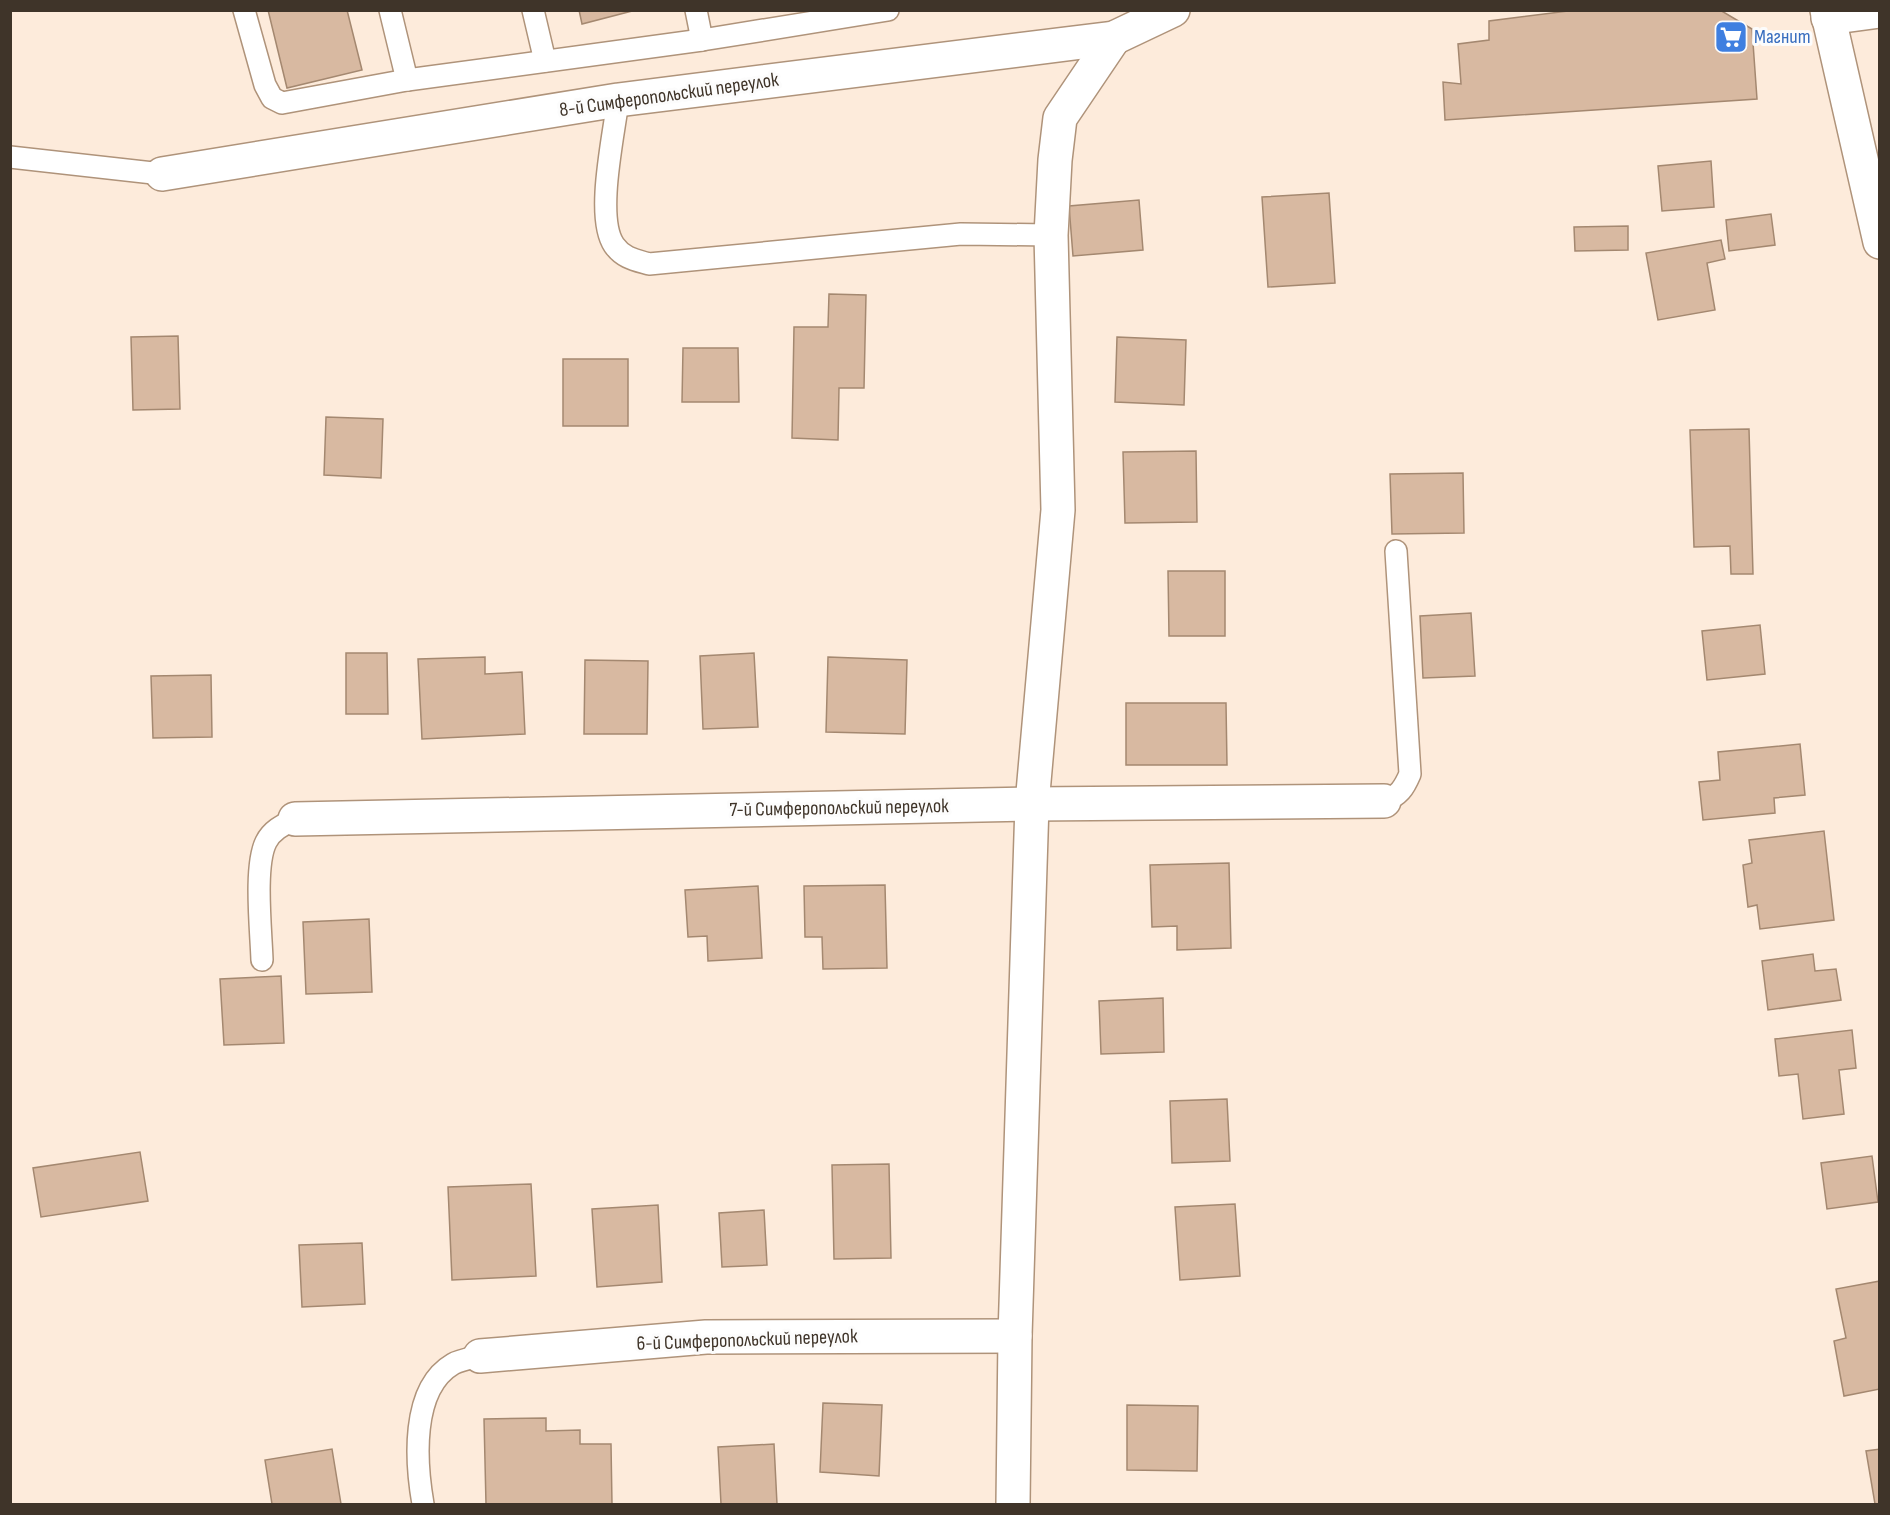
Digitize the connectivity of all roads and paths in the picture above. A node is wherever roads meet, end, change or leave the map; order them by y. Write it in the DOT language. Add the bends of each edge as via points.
graph roads {
  1 [pos="244,10"];
  2 [pos="390,10"];
  3 [pos="533,10"];
  4 [pos="696,10"];
  5 [pos="888,10"];
  6 [pos="1880,11"];
  7 [pos="1155,14"];
  8 [pos="1828,14"];
  9 [pos="1114,38"];
  10 [pos="702,40"];
  11 [pos="545,61"];
  12 [pos="407,80"];
  13 [pos="618,100"];
  14 [pos="10,157"];
  15 [pos="162,174"];
  16 [pos="1051,235"];
  17 [pos="1880,242"];
  18 [pos="1396,551"];
  19 [pos="1384,801"];
  20 [pos="1032,804"];
  21 [pos="295,819"];
  22 [pos="262,960"];
  23 [pos="1015,1336"];
  24 [pos="480,1356"];
  25 [pos="423,1504"];
  26 [pos="1013,1504"];
  1 -- 12 [label="lane" via="265,85 272,98 282,103"];
  2 -- 12 [label="lane"];
  3 -- 11 [label="lane"];
  4 -- 10 [label="lane"];
  5 -- 10 [label="lane"];
  6 -- 8 [label="street"];
  7 -- 9 [label="street, 8-й Симферопольский переулок"];
  8 -- 17 [label="street"];
  9 -- 13 [label="street, 8-й Симферопольский переулок"];
  9 -- 16 [label="street" via="1060,118"];
  10 -- 11 [label="lane"];
  11 -- 12 [label="lane"];
  13 -- 15 [label="street, 8-й Симферопольский переулок"];
  13 -- 16 [label="lane" via="604,207 607,231 614,246 629,259 650,264 961,234"];
  14 -- 15 [label="lane"];
  16 -- 20 [label="street" via="1058,510"];
  18 -- 19 [label="lane" via="1410,774 1395,798"];
  19 -- 20 [label="street, 7-й Симферопольский переулок"];
  20 -- 21 [label="street, 7-й Симферопольский переулок"];
  20 -- 23 [label="street"];
  21 -- 22 [label="lane" via="278,827 266,841 260,859"];
  23 -- 24 [label="street, 6-й Симферопольский переулок" via="706,1337"];
  23 -- 26 [label="street"];
  24 -- 25 [label="lane" via="452,1364 424,1404 418,1432"];
}
